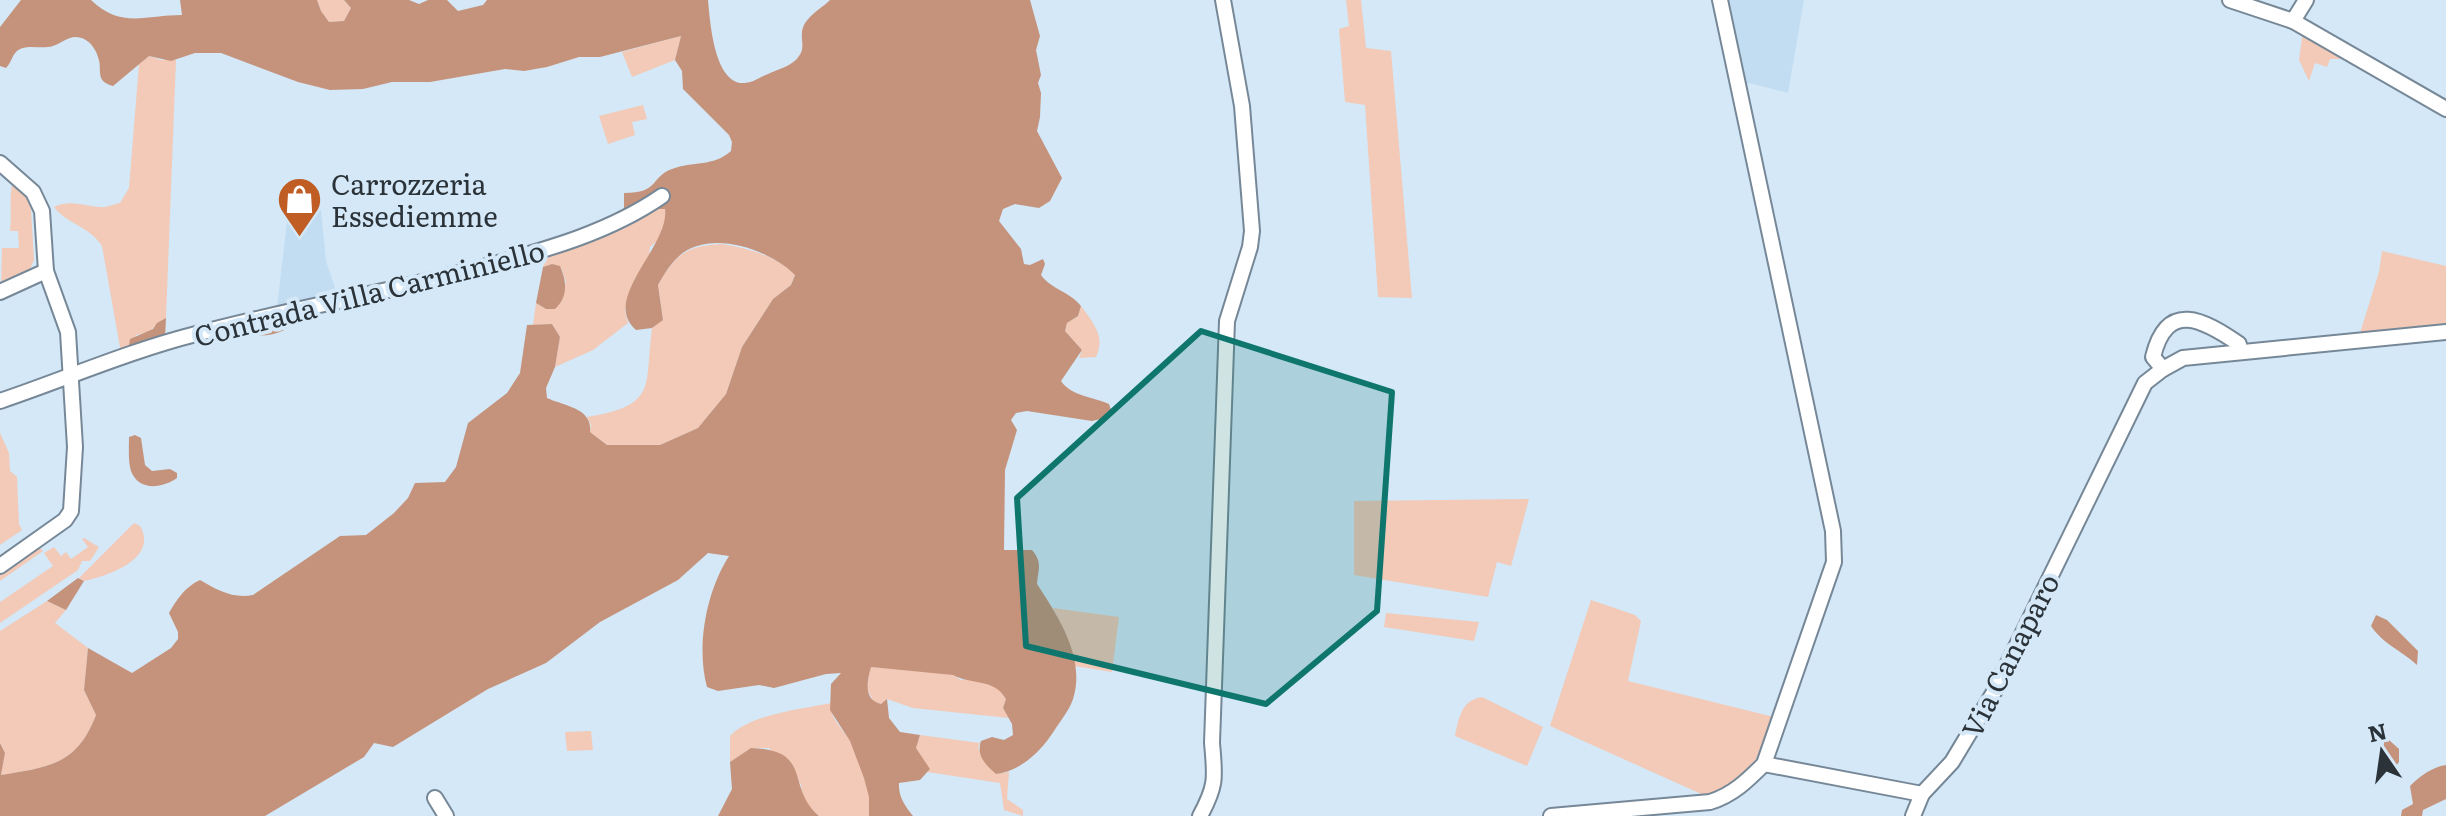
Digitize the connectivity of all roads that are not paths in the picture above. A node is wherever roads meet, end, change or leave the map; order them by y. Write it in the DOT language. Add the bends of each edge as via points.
graph roads {
  1 [pos="1223,0"];
  2 [pos="1720,0"];
  3 [pos="2230,0"];
  4 [pos="2306,0"];
  5 [pos="2293,21"];
  6 [pos="2446,109"];
  7 [pos="0,163"];
  8 [pos="662,196"];
  9 [pos="46,271"];
  10 [pos="0,292"];
  11 [pos="2446,332"];
  12 [pos="2240,352"];
  13 [pos="2163,369"];
  14 [pos="71,377"];
  15 [pos="0,401"];
  16 [pos="0,566"];
  17 [pos="1764,764"];
  18 [pos="1922,794"];
  19 [pos="435,798"];
  20 [pos="446,816"];
  21 [pos="1200,816"];
  22 [pos="1551,816"];
  23 [pos="1913,816"];
  1 -- 21 [label="street" via="1242,106 1252,231 1227,321 1212,743 1216,779"];
  2 -- 17 [label="street" via="1833,531 1834,562"];
  3 -- 5 [label="street"];
  4 -- 5 [label="street"];
  5 -- 6 [label="street"];
  7 -- 9 [label="street" via="33,192 42,211"];
  8 -- 14 [label="street, Contrada Villa Carminiello" via="633,216 549,249 195,334"];
  9 -- 10 [label="street"];
  9 -- 14 [label="street" via="68,332"];
  11 -- 12 [label="street"];
  12 -- 13 [label="street" via="2183,358"];
  12 -- 13 [label="street" via="2239,344 2205,323 2175,320 2155,347 2153,357"];
  13 -- 18 [label="street, Via Canaparo" via="2145,383 1994,692 1952,762"];
  14 -- 15 [label="street, Contrada Villa Carminiello"];
  14 -- 16 [label="street" via="71,511"];
  17 -- 18 [label="street"];
  17 -- 22 [label="street" via="1735,791 1710,802"];
  18 -- 23 [label="street"];
  19 -- 20 [label="street"];
}
